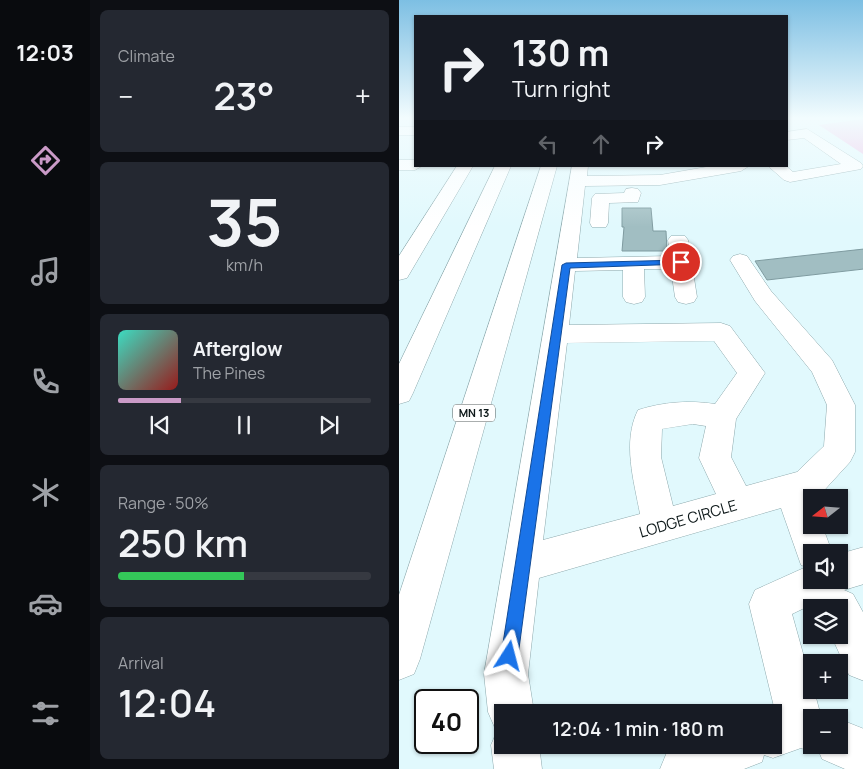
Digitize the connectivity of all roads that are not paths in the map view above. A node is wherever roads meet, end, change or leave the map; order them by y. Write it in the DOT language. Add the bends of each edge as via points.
graph roads {
  1 [pos="839,155"];
  2 [pos="399,165"];
  3 [pos="414,165"];
  4 [pos="464,167"];
  5 [pos="503,167"];
  6 [pos="549,167"];
  7 [pos="735,167"];
  8 [pos="777,167"];
  9 [pos="632,173"];
  10 [pos="579,174"];
  11 [pos="678,240"];
  12 [pos="602,242"];
  13 [pos="740,260"];
  14 [pos="681,262"];
  15 [pos="633,264"];
  16 [pos="566,265"];
  17 [pos="399,273"];
  18 [pos="634,297"];
  19 [pos="686,297"];
  20 [pos="556,334"];
  21 [pos="399,393"];
  22 [pos="722,417"];
  23 [pos="791,490"];
  24 [pos="738,504"];
  25 [pos="660,526"];
  26 [pos="811,544"];
  27 [pos="524,564"];
  28 [pos="863,565"];
  29 [pos="848,571"];
  30 [pos="803,589"];
  31 [pos="848,612"];
  32 [pos="863,620"];
  33 [pos="848,628"];
  34 [pos="399,659"];
  35 [pos="863,660"];
  36 [pos="510,704"];
  37 [pos="803,723"];
  38 [pos="848,748"];
  39 [pos="863,753"];
  40 [pos="516,754"];
  41 [pos="722,754"];
  42 [pos="518,769"];
  43 [pos="684,769"];
  1 -- 8 [label="main road" via="855,166 790,177"];
  2 -- 3 [label="main road"];
  4 -- 17 [label="main road"];
  5 -- 21 [label="main road"];
  6 -- 34 [label="main road, MN 13"];
  7 -- 9 [label="main road" via="660,180"];
  9 -- 10 [label="main road"];
  9 -- 12 [label="main road" via="632,198 601,198"];
  10 -- 16 [label="main road"];
  11 -- 14 [label="main road"];
  12 -- 15 [label="main road"];
  12 -- 16 [label="main road"];
  13 -- 23 [label="main road, LODGE CIRCLE" via="763,296 823,367 841,405 839,452 807,485"];
  14 -- 15 [label="main road"];
  14 -- 19 [label="main road"];
  15 -- 18 [label="main road"];
  16 -- 20 [label="main road"];
  20 -- 22 [label="main road" via="721,332 752,373"];
  20 -- 27 [label="main road"];
  22 -- 24 [label="main road" via="715,458"];
  22 -- 25 [label="main road" via="693,412 648,420 645,456"];
  23 -- 24 [label="main road, LODGE CIRCLE"];
  23 -- 26 [label="main road"];
  24 -- 25 [label="main road, LODGE CIRCLE"];
  25 -- 27 [label="main road, LODGE CIRCLE"];
  27 -- 36 [label="main road" via="506,674"];
  28 -- 29 [label="main road"];
  30 -- 37 [label="main road" via="769,604"];
  31 -- 32 [label="main road"];
  33 -- 35 [label="main road"];
  38 -- 39 [label="main road"];
  40 -- 42 [label="main road"];
  41 -- 43 [label="main road"];
}
